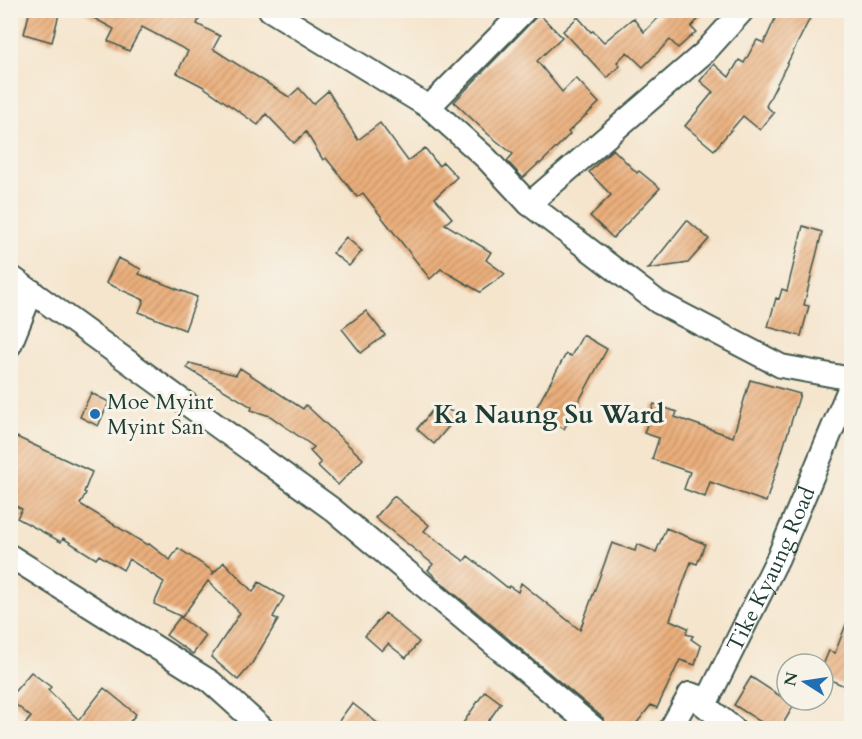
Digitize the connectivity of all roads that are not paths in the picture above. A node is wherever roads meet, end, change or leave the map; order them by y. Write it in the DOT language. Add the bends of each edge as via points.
graph roads {
  1 [pos="270,10"];
  2 [pos="525,10"];
  3 [pos="743,10"];
  4 [pos="429,107"];
  5 [pos="529,204"];
  6 [pos="10,276"];
  7 [pos="32,291"];
  8 [pos="10,345"];
  9 [pos="852,381"];
  10 [pos="10,556"];
  11 [pos="690,694"];
  12 [pos="262,729"];
  13 [pos="594,729"];
  14 [pos="671,729"];
  15 [pos="733,729"];
  1 -- 4 [label="street"];
  2 -- 4 [label="street"];
  3 -- 5 [label="street" via="705,52"];
  4 -- 5 [label="street" via="486,158"];
  5 -- 9 [label="street" via="658,302 781,366"];
  6 -- 7 [label="street"];
  7 -- 8 [label="street"];
  7 -- 13 [label="street" via="332,509"];
  9 -- 11 [label="street, Tike Kyaung Road" via="778,558 708,699"];
  10 -- 12 [label="street" via="211,682"];
  11 -- 14 [label="street"];
  11 -- 15 [label="street"];
}
